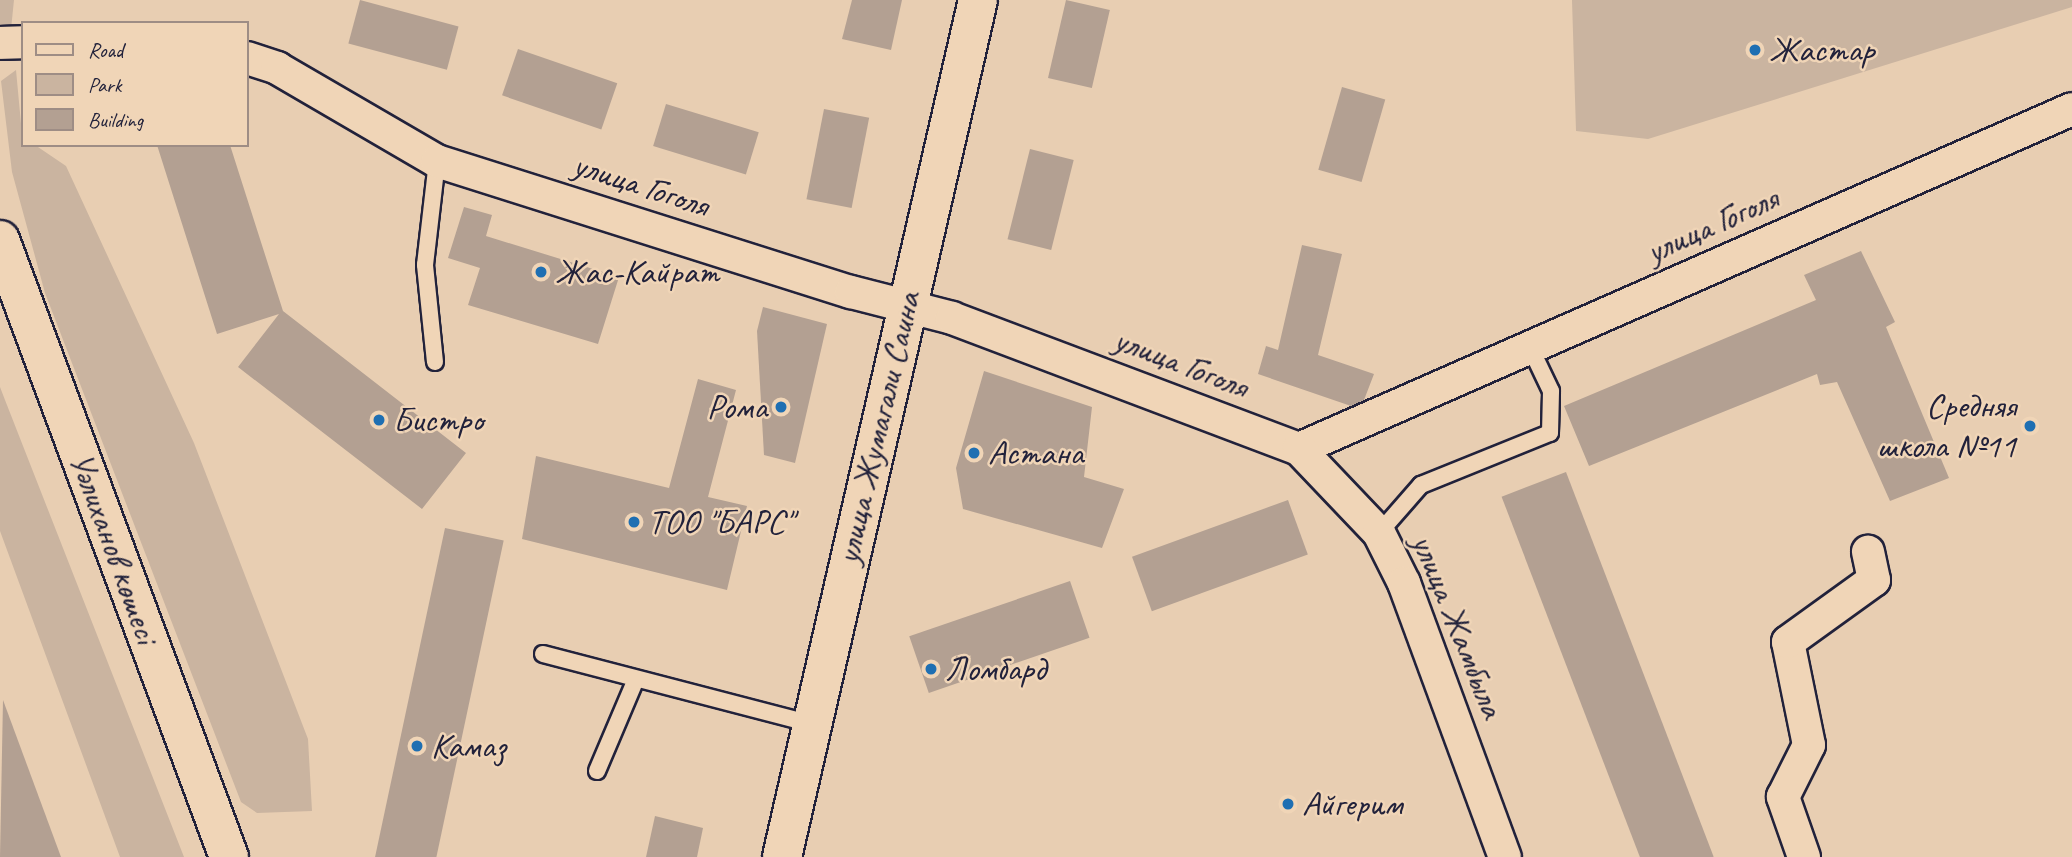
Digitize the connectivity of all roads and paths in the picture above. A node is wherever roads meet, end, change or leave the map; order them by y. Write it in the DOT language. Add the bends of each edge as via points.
graph roads {
  1 [pos="978,0"];
  2 [pos="0,43"];
  3 [pos="21,43"];
  4 [pos="248,58"];
  5 [pos="2072,109"];
  6 [pos="437,160"];
  7 [pos="0,240"];
  8 [pos="906,308"];
  9 [pos="1530,347"];
  10 [pos="435,362"];
  11 [pos="1299,449"];
  12 [pos="1379,533"];
  13 [pos="1868,552"];
  14 [pos="543,654"];
  15 [pos="636,679"];
  16 [pos="811,724"];
  17 [pos="597,771"];
  18 [pos="229,857"];
  19 [pos="782,857"];
  20 [pos="1505,857"];
  21 [pos="1804,857"];
  1 -- 8 [label="main road, улица Жумагали Саина"];
  2 -- 3 [label="street"];
  4 -- 6 [label="street, улица Гоголя" via="276,68"];
  5 -- 9 [label="street, улица Гоголя"];
  6 -- 8 [label="street, улица Гоголя"];
  6 -- 10 [label="lane" via="425,265"];
  7 -- 18 [label="main road, Уәлиханов көшесі"];
  8 -- 11 [label="street, улица Гоголя" via="952,318"];
  8 -- 16 [label="main road, улица Жумагали Саина"];
  9 -- 11 [label="street, улица Гоголя"];
  9 -- 12 [label="lane" via="1551,391 1550,433 1421,485"];
  11 -- 12 [label="street, улица Жамбыла"];
  12 -- 20 [label="street, улица Жамбыла" via="1404,583"];
  13 -- 21 [label="street" via="1874,580 1788,642 1809,745 1783,797"];
  14 -- 15 [label="lane"];
  15 -- 16 [label="lane"];
  15 -- 17 [label="lane"];
  16 -- 19 [label="main road, улица Жумагали Саина"];
}
